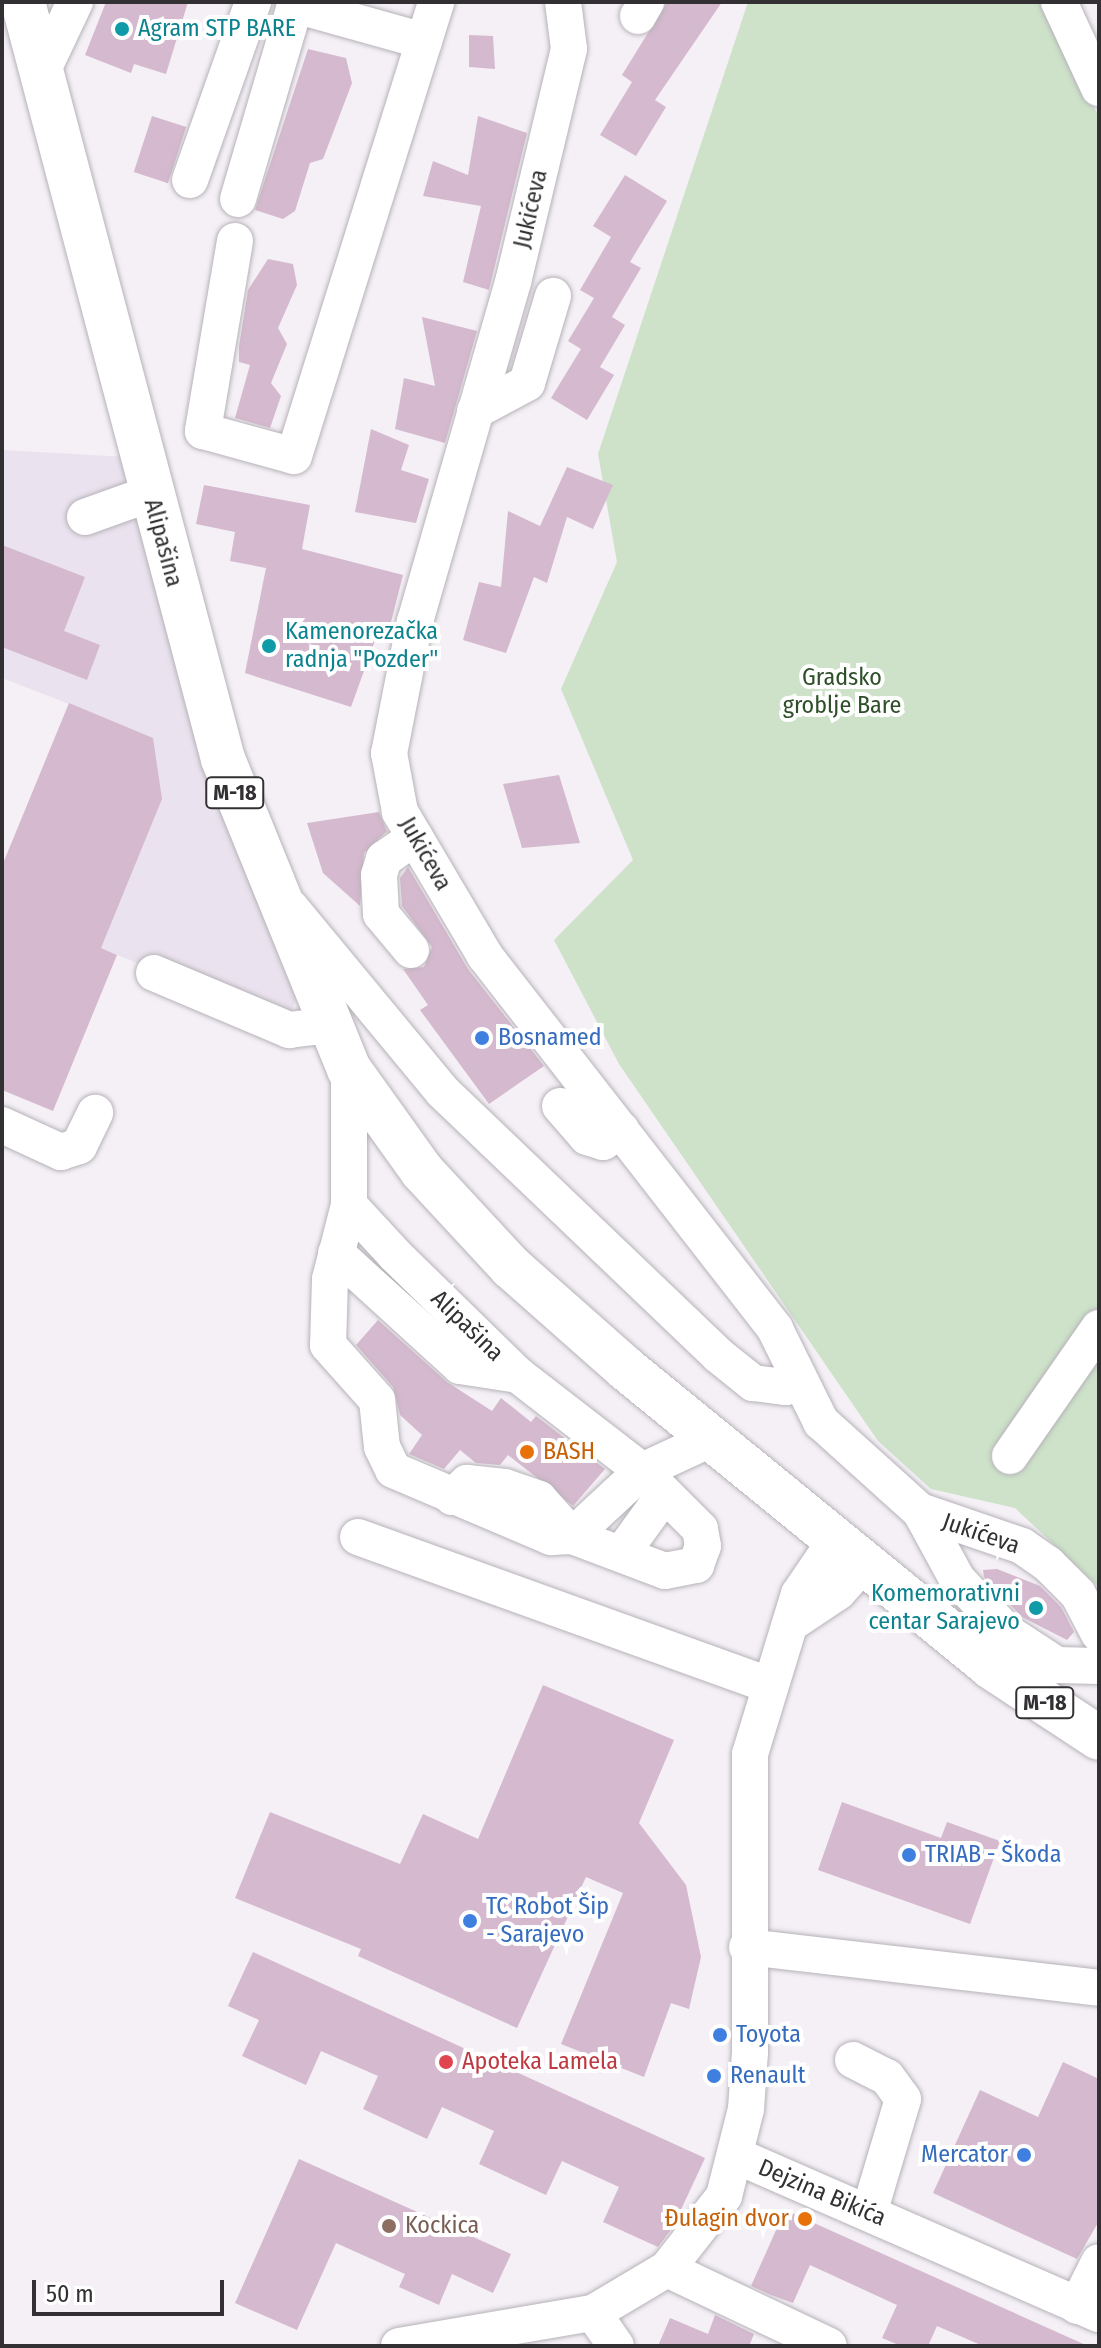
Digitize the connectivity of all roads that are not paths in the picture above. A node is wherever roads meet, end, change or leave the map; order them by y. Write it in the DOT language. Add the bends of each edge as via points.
graph roads {
  1 [pos="23,2"];
  2 [pos="75,2"];
  3 [pos="253,2"];
  4 [pos="436,2"];
  5 [pos="563,2"];
  6 [pos="1059,2"];
  7 [pos="296,4"];
  8 [pos="424,41"];
  9 [pos="40,76"];
  10 [pos="1099,88"];
  11 [pos="190,180"];
  12 [pos="238,199"];
  13 [pos="235,241"];
  14 [pos="553,296"];
  15 [pos="475,411"];
  16 [pos="149,494"];
  17 [pos="85,517"];
  18 [pos="415,837"];
  19 [pos="272,886"];
  20 [pos="411,950"];
  21 [pos="154,973"];
  22 [pos="327,1025"];
  23 [pos="349,1069"];
  24 [pos="560,1106"];
  25 [pos="95,1113"];
  26 [pos="2,1125"];
  27 [pos="621,1130"];
  28 [pos="349,1205"];
  29 [pos="336,1253"];
  30 [pos="1099,1328"];
  31 [pos="518,1375"];
  32 [pos="798,1377"];
  33 [pos="711,1439"];
  34 [pos="1010,1456"];
  35 [pos="653,1483"];
  36 [pos="920,1511"];
  37 [pos="572,1536"];
  38 [pos="358,1537"];
  39 [pos="849,1552"];
  40 [pos="622,1553"];
  41 [pos="1099,1634"];
  42 [pos="1099,1666"];
  43 [pos="767,1684"];
  44 [pos="1099,1738"];
  45 [pos="747,1947"];
  46 [pos="1099,1988"];
  47 [pos="853,2060"];
  48 [pos="737,2156"];
  49 [pos="869,2213"];
  50 [pos="1099,2262"];
  51 [pos="667,2269"];
  52 [pos="1088,2310"];
  53 [pos="593,2313"];
  54 [pos="813,2343"];
  55 [pos="399,2346"];
  56 [pos="616,2346"];
  1 -- 9 [label="main road, Alipašina / M-18"];
  2 -- 9 [label="street"];
  3 -- 11 [label="street"];
  4 -- 8 [label="street"];
  5 -- 15 [label="street, Jukićeva" via="569,49"];
  6 -- 10 [label="street"];
  7 -- 8 [label="street"];
  7 -- 12 [label="street"];
  8 -- 13 [label="street" via="294,456 203,431"];
  9 -- 16 [label="main road, Alipašina / M-18"];
  14 -- 15 [label="street" via="527,383"];
  15 -- 18 [label="street, Jukićeva" via="415,621 389,753 400,812"];
  16 -- 17 [label="street"];
  16 -- 19 [label="main road, Alipašina / M-18" via="223,759"];
  18 -- 20 [label="street" via="384,859 379,875 381,914"];
  18 -- 27 [label="street, Jukićeva" via="485,956"];
  19 -- 22 [label="main road, Alipašina / M-18"];
  19 -- 32 [label="street" via="442,1091 542,1192 753,1383 786,1387"];
  21 -- 22 [label="street" via="289,1030"];
  22 -- 23 [label="main road, Alipašina / M-18"];
  23 -- 28 [label="street, Alipašina"];
  23 -- 33 [label="main road, Alipašina / M-18" via="422,1171 511,1267"];
  24 -- 27 [label="street" via="587,1137 603,1142"];
  25 -- 26 [label="street" via="79,1146 61,1152"];
  27 -- 32 [label="street, Jukićeva" via="775,1329"];
  28 -- 29 [label="street"];
  28 -- 31 [label="street, Alipašina"];
  29 -- 31 [label="street" via="460,1366"];
  29 -- 37 [label="street" via="328,1345 377,1400 386,1460 411,1481 551,1537"];
  30 -- 34 [label="street"];
  31 -- 35 [label="street, Alipašina"];
  32 -- 36 [label="street, Jukićeva" via="832,1434"];
  33 -- 35 [label="street"];
  33 -- 39 [label="main road, Alipašina / M-18"];
  35 -- 37 [label="street"];
  35 -- 40 [label="street"];
  35 -- 40 [label="street, Alipašina" via="700,1529 696,1565 665,1571"];
  36 -- 41 [label="street, Jukićeva" via="1022,1546 1064,1577"];
  36 -- 42 [label="street, Jukićeva" via="957,1579 1008,1633 1057,1665"];
  37 -- 40 [label="street"];
  38 -- 43 [label="street"];
  39 -- 43 [label="street, Dejzina Bikića" via="799,1594"];
  39 -- 44 [label="main road, Alipašina / M-18" via="991,1667"];
  43 -- 45 [label="street, Dejzina Bikića" via="750,1754"];
  45 -- 46 [label="street"];
  45 -- 48 [label="street, Dejzina Bikića" via="750,2052"];
  47 -- 49 [label="street" via="887,2077 903,2099"];
  48 -- 49 [label="street, Dejzina Bikića"];
  48 -- 51 [label="street" via="701,2235"];
  49 -- 52 [label="street, Dejzina Bikića"];
  50 -- 52 [label="street"];
  51 -- 53 [label="street"];
  51 -- 54 [label="street"];
  53 -- 55 [label="street"];
  53 -- 56 [label="street"];
}
